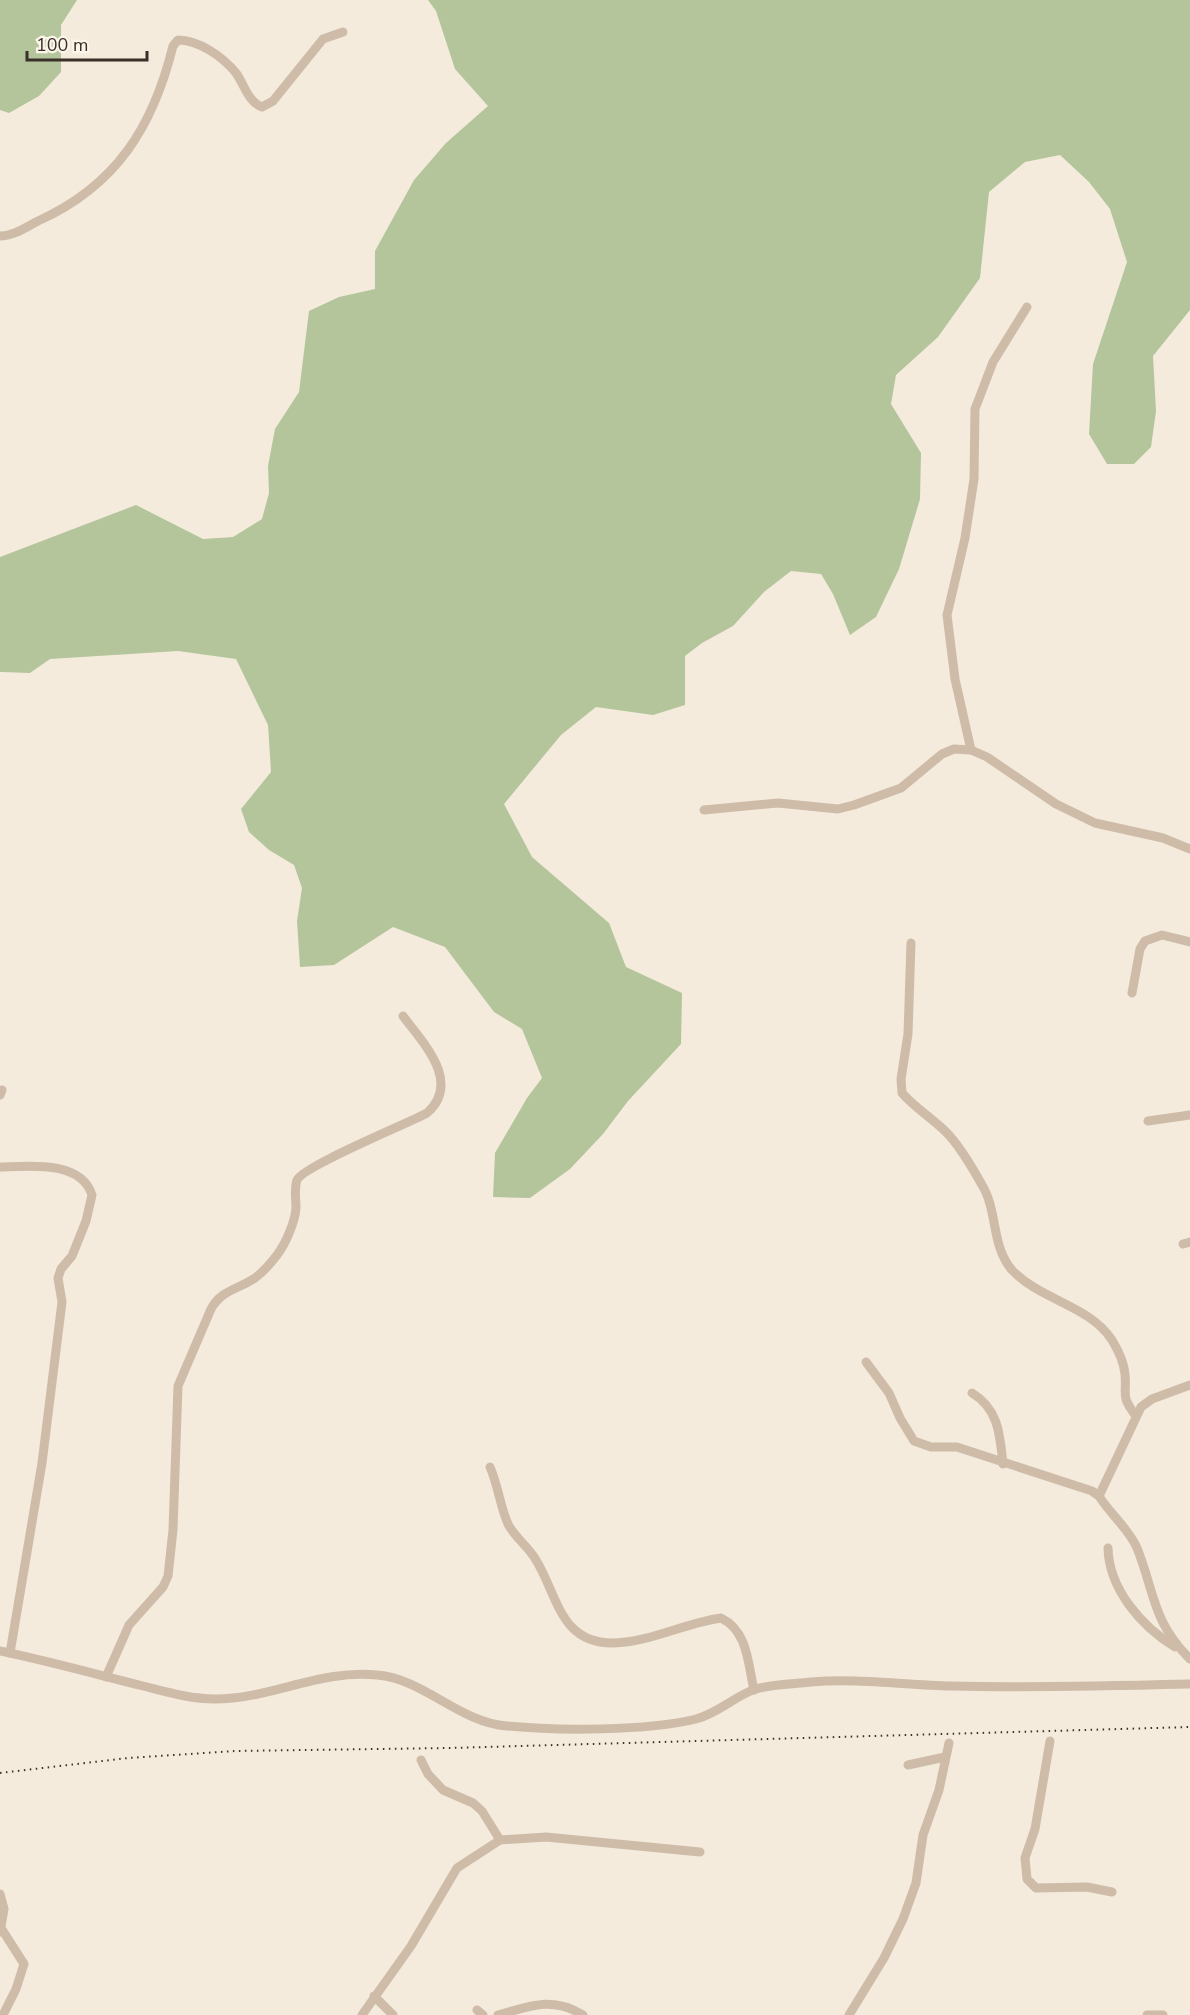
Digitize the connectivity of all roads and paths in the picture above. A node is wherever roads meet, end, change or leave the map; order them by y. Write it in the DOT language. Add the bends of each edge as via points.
graph roads {
  1 [pos="343,32"];
  2 [pos="0,236"];
  3 [pos="1027,307"];
  4 [pos="971,750"];
  5 [pos="704,810"];
  6 [pos="1190,849"];
  7 [pos="1190,942"];
  8 [pos="911,943"];
  9 [pos="1132,993"];
  10 [pos="403,1016"];
  11 [pos="1190,1114"];
  12 [pos="1148,1121"];
  13 [pos="0,1167"];
  14 [pos="866,1362"];
  15 [pos="1190,1385"];
  16 [pos="972,1393"];
  17 [pos="1136,1416"];
  18 [pos="1003,1464"];
  19 [pos="490,1467"];
  20 [pos="1099,1496"];
  21 [pos="1108,1548"];
  22 [pos="5,1652"];
  23 [pos="1187,1656"];
  24 [pos="106,1677"];
  25 [pos="1190,1684"];
  26 [pos="754,1690"];
  27 [pos="1050,1742"];
  28 [pos="949,1743"];
  29 [pos="945,1757"];
  30 [pos="421,1761"];
  31 [pos="908,1765"];
  32 [pos="500,1840"];
  33 [pos="700,1852"];
  34 [pos="1112,1892"];
  35 [pos="0,1894"];
  36 [pos="1,1930"];
  37 [pos="374,1995"];
  38 [pos="3,2015"];
  39 [pos="362,2015"];
  40 [pos="393,2015"];
  41 [pos="498,2015"];
  42 [pos="583,2015"];
  43 [pos="849,2015"];
  44 [pos="1148,2015"];
  45 [pos="1162,2015"];
  1 -- 2 [label="street" via="323,39 273,101 262,107 252,100 224,61 198,45 178,40 141,131 115,169 89,192 54,214"];
  3 -- 4 [label="street" via="993,362 975,409 974,478 947,615 955,679"];
  4 -- 5 [label="street" via="954,748 901,788 854,805 838,808 778,803"];
  4 -- 6 [label="street" via="1004,767 1056,804 1095,823 1163,838"];
  7 -- 9 [label="street" via="1162,935 1145,941"];
  8 -- 17 [label="street" via="902,1092 947,1133 979,1179 990,1201 1002,1254 1011,1268 1027,1283 1100,1327 1112,1340 1124,1366 1123,1393"];
  10 -- 24 [label="street" via="440,1072 438,1100 427,1113 299,1176 296,1210 278,1254 254,1279 226,1291 216,1300 178,1386 168,1576 129,1625"];
  11 -- 12 [label="street"];
  13 -- 22 [label="street" via="65,1170 82,1178 92,1195 72,1256 58,1278 62,1302 42,1463"];
  14 -- 18 [label="street" via="889,1393 914,1441 931,1448 957,1447"];
  15 -- 17 [label="street" via="1152,1399"];
  16 -- 18 [label="street" via="986,1403 998,1425"];
  17 -- 20 [label="street"];
  18 -- 20 [label="street" via="1034,1471"];
  19 -- 26 [label="street" via="509,1527 535,1557 566,1623 579,1635 596,1642 617,1643 721,1618 742,1636"];
  20 -- 23 [label="street" via="1132,1539 1153,1603 1169,1637"];
  21 -- 23 [label="street" via="1109,1566 1126,1601 1162,1640"];
  22 -- 24 [label="street"];
  24 -- 26 [label="street" via="189,1698 214,1699 268,1693 321,1677 378,1675 411,1684 483,1721 505,1726 583,1728 663,1724 696,1718 726,1707"];
  25 -- 26 [label="street" via="1019,1687 849,1681"];
  27 -- 34 [label="street" via="1026,1858 1027,1879 1036,1888 1087,1887"];
  28 -- 29 [label="street"];
  29 -- 31 [label="street"];
  29 -- 43 [label="street" via="939,1790 922,1835 916,1883 903,1919"];
  30 -- 32 [label="street" via="442,1790 482,1811"];
  32 -- 33 [label="street" via="546,1837"];
  32 -- 37 [label="street" via="458,1868 411,1946"];
  35 -- 36 [label="street" via="4,1909"];
  36 -- 38 [label="street" via="24,1964"];
  37 -- 39 [label="street"];
  37 -- 40 [label="street"];
  41 -- 42 [label="street" via="536,2004 573,2007"];
  44 -- 45 [label="street"];
}
